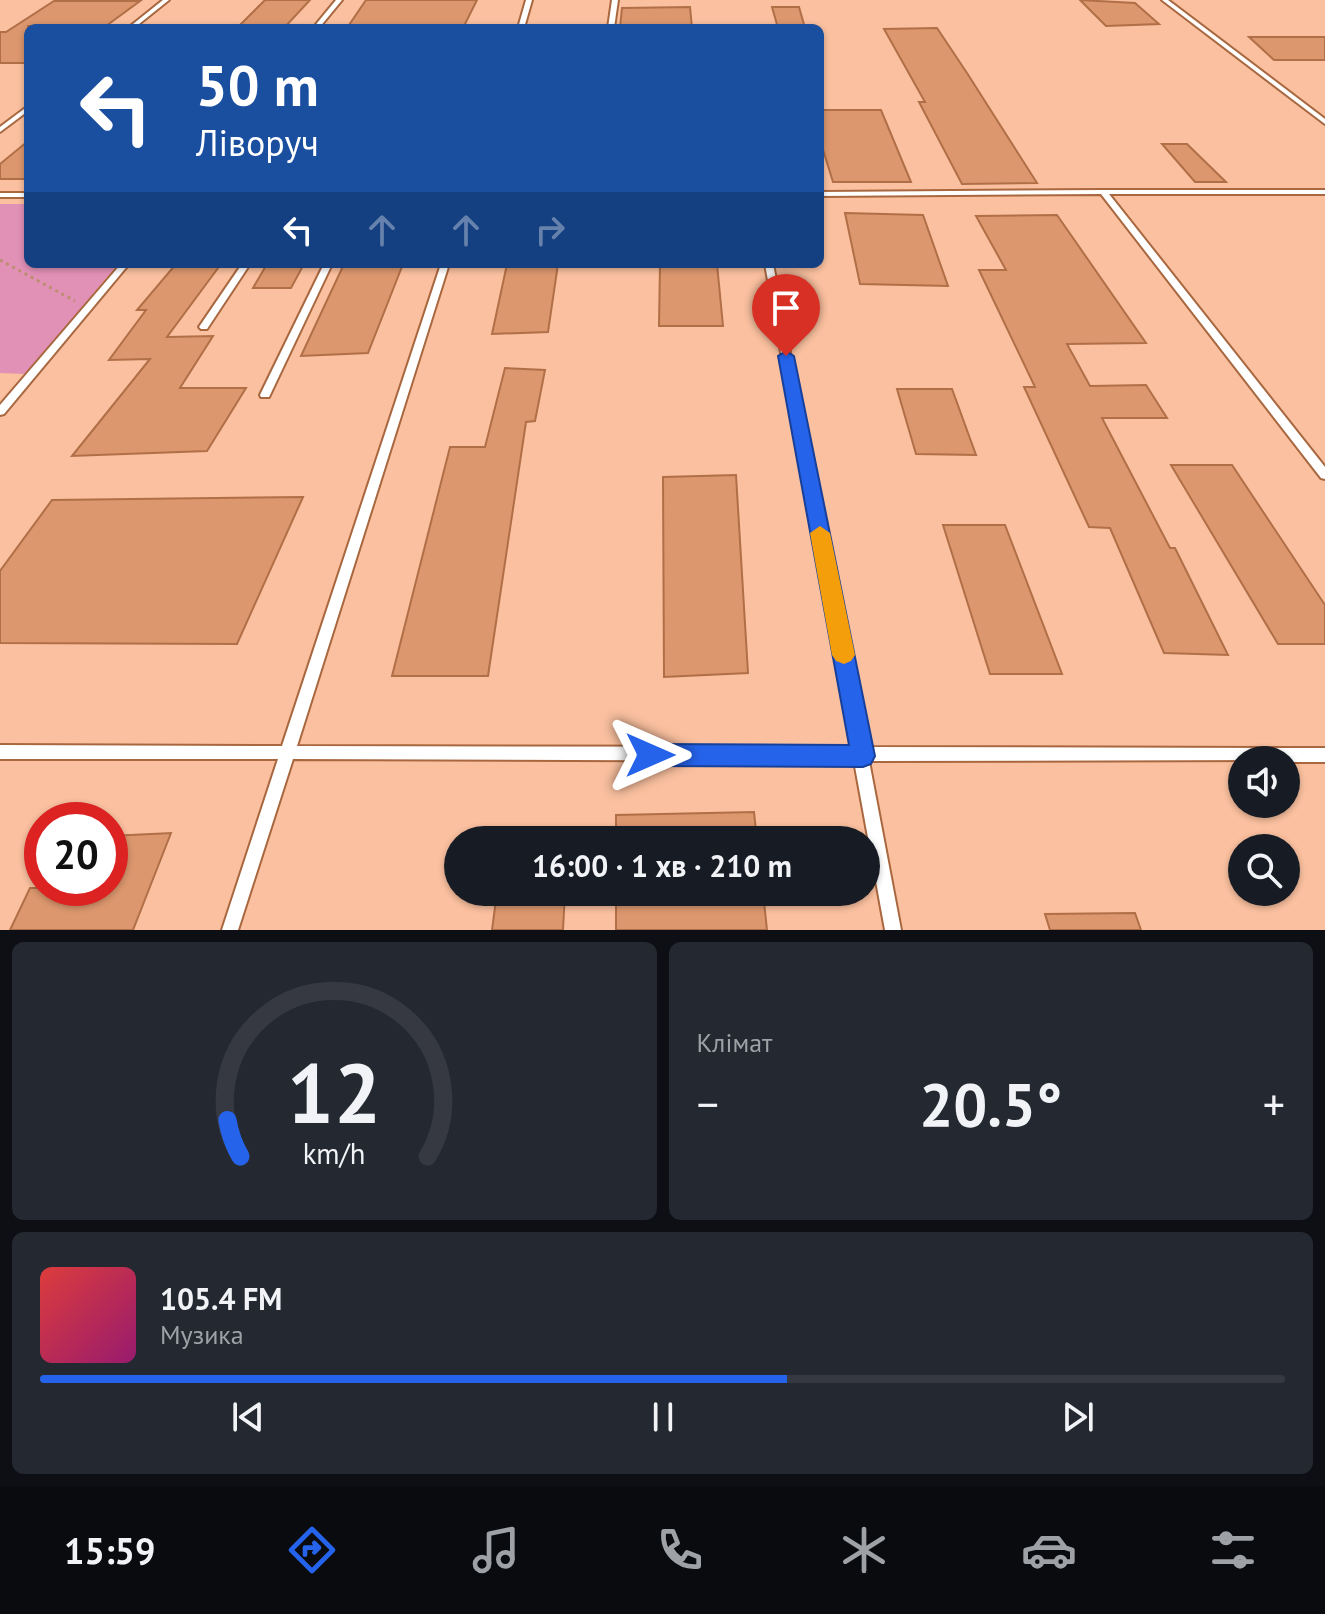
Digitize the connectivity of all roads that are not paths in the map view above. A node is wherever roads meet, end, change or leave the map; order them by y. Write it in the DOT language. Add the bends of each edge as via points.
graph roads {
  1 [pos="166,0"];
  2 [pos="339,0"];
  3 [pos="529,0"];
  4 [pos="615,0"];
  5 [pos="1165,0"];
  6 [pos="136,24"];
  7 [pos="319,24"];
  8 [pos="522,24"];
  9 [pos="612,24"];
  10 [pos="24,111"];
  11 [pos="1325,122"];
  12 [pos="0,130"];
  13 [pos="1103,192"];
  14 [pos="1325,192"];
  15 [pos="824,194"];
  16 [pos="0,195"];
  17 [pos="24,195"];
  18 [pos="122,268"];
  19 [pos="243,268"];
  20 [pos="326,268"];
  21 [pos="444,268"];
  22 [pos="770,268"];
  23 [pos="204,327"];
  24 [pos="265,395"];
  25 [pos="0,412"];
  26 [pos="1325,475"];
  27 [pos="0,752"];
  28 [pos="287,753"];
  29 [pos="1325,755"];
  30 [pos="863,756"];
  31 [pos="230,930"];
  32 [pos="893,930"];
  1 -- 6 [label="lane"];
  2 -- 7 [label="lane"];
  3 -- 8 [label="lane"];
  4 -- 9 [label="lane"];
  5 -- 11 [label="lane"];
  10 -- 12 [label="lane"];
  13 -- 14 [label="lane"];
  13 -- 15 [label="lane"];
  13 -- 26 [label="lane"];
  16 -- 17 [label="lane"];
  18 -- 25 [label="lane"];
  19 -- 23 [label="lane"];
  20 -- 24 [label="lane"];
  21 -- 28 [label="lane"];
  22 -- 30 [label="lane"];
  27 -- 28 [label="lane"];
  28 -- 30 [label="lane"];
  28 -- 31 [label="lane"];
  29 -- 30 [label="lane"];
  30 -- 32 [label="lane"];
}
